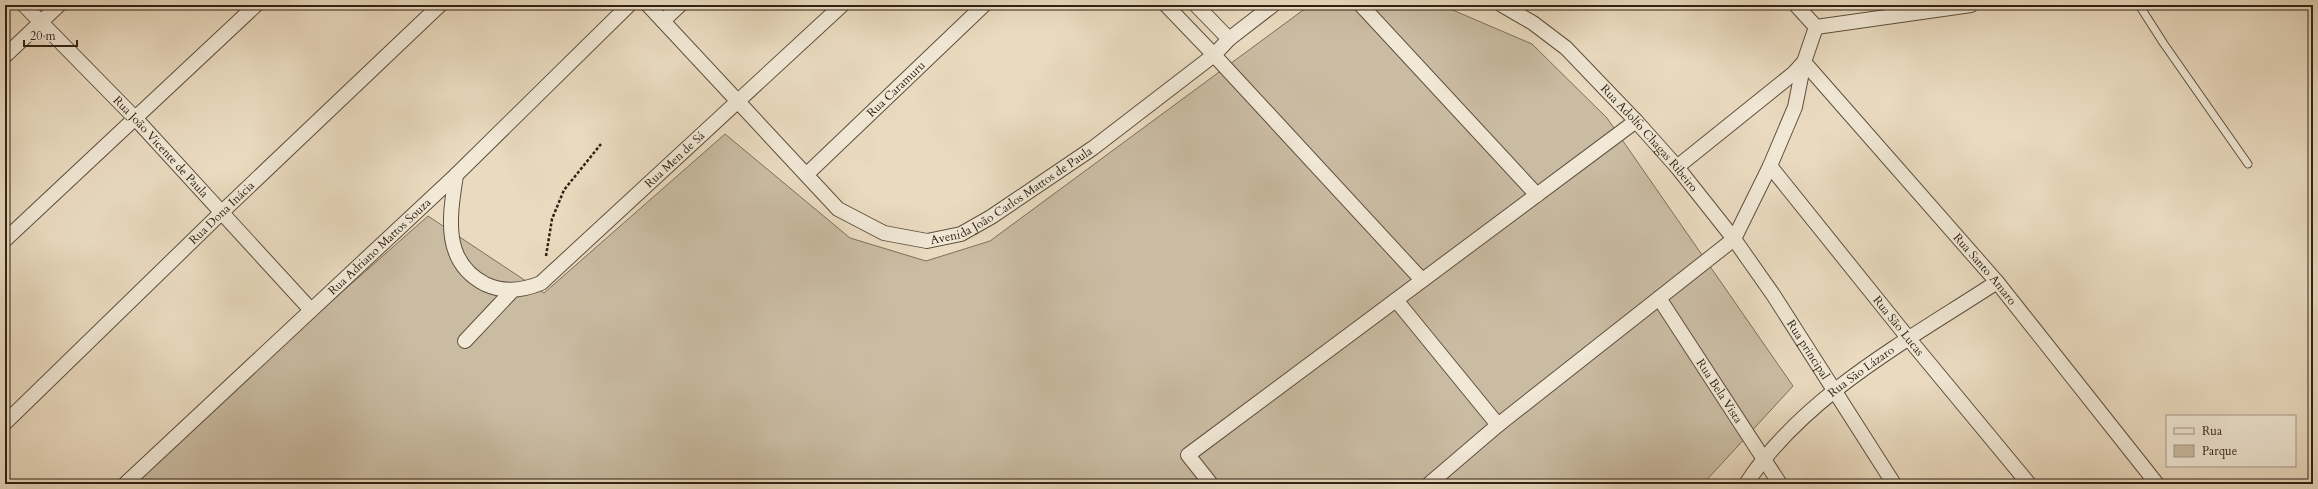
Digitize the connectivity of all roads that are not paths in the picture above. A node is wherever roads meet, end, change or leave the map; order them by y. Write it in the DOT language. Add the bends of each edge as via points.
graph roads {
  1 [pos="24,5"];
  2 [pos="59,5"];
  3 [pos="256,5"];
  4 [pos="440,5"];
  5 [pos="629,5"];
  6 [pos="648,5"];
  7 [pos="680,5"];
  8 [pos="842,5"];
  9 [pos="984,5"];
  10 [pos="1166,5"];
  11 [pos="1196,5"];
  12 [pos="1273,5"];
  13 [pos="1361,5"];
  14 [pos="1502,5"];
  15 [pos="1796,5"];
  16 [pos="1971,5"];
  17 [pos="2139,5"];
  18 [pos="663,21"];
  19 [pos="40,23"];
  20 [pos="1816,27"];
  21 [pos="1229,39"];
  22 [pos="1214,54"];
  23 [pos="5,56"];
  24 [pos="1804,62"];
  25 [pos="739,102"];
  26 [pos="136,119"];
  27 [pos="1636,120"];
  28 [pos="2248,164"];
  29 [pos="1770,166"];
  30 [pos="1677,167"];
  31 [pos="807,174"];
  32 [pos="456,175"];
  33 [pos="1537,195"];
  34 [pos="221,213"];
  35 [pos="1734,239"];
  36 [pos="5,240"];
  37 [pos="1421,279"];
  38 [pos="1998,282"];
  39 [pos="513,290"];
  40 [pos="1774,296"];
  41 [pos="1659,298"];
  42 [pos="1396,300"];
  43 [pos="311,310"];
  44 [pos="1909,339"];
  45 [pos="465,341"];
  46 [pos="1833,390"];
  47 [pos="5,423"];
  48 [pos="1498,425"];
  49 [pos="1763,458"];
  50 [pos="125,484"];
  51 [pos="1211,484"];
  52 [pos="1429,484"];
  53 [pos="1746,484"];
  54 [pos="1780,484"];
  55 [pos="1894,484"];
  56 [pos="2030,484"];
  57 [pos="2157,484"];
  1 -- 19 [label="street, Rua João Vicente de Paula"];
  2 -- 19 [label="street"];
  3 -- 26 [label="street"];
  4 -- 34 [label="street, Rua Dona Inácia"];
  5 -- 32 [label="street, Rua Adriano Mattos Souza"];
  6 -- 18 [label="street, Avenida João Carlos Mattos de Paula"];
  7 -- 18 [label="street"];
  8 -- 25 [label="street, Rua Men de Sá"];
  9 -- 31 [label="street, Rua Caramuru"];
  10 -- 22 [label="street"];
  11 -- 21 [label="street"];
  12 -- 21 [label="street, Avenida João Carlos Mattos de Paula"];
  13 -- 33 [label="street"];
  14 -- 27 [label="street, Rua Adolfo Chagas Ribeiro" via="1533,23 1566,48"];
  15 -- 20 [label="street"];
  16 -- 20 [label="street"];
  17 -- 28 [label="lane"];
  18 -- 25 [label="street, Avenida João Carlos Mattos de Paula"];
  19 -- 23 [label="street"];
  19 -- 26 [label="street, Rua João Vicente de Paula"];
  20 -- 24 [label="street"];
  21 -- 22 [label="street, Avenida João Carlos Mattos de Paula"];
  22 -- 31 [label="street, Avenida João Carlos Mattos de Paula" via="1093,148 991,217 961,234 927,241 884,234 838,209"];
  22 -- 37 [label="street"];
  24 -- 29 [label="street" via="1795,107"];
  24 -- 30 [label="street" via="1783,82"];
  24 -- 38 [label="street, Rua Santo Amaro"];
  25 -- 31 [label="street, Avenida João Carlos Mattos de Paula"];
  25 -- 39 [label="street, Rua Men de Sá" via="541,283"];
  26 -- 34 [label="street, Rua João Vicente de Paula"];
  26 -- 36 [label="street"];
  27 -- 30 [label="street, Rua Adolfo Chagas Ribeiro"];
  27 -- 33 [label="street"];
  29 -- 35 [label="street"];
  29 -- 44 [label="street, Rua São Lucas"];
  30 -- 35 [label="street, Rua Adolfo Chagas Ribeiro"];
  32 -- 39 [label="street, Rua Men de Sá" via="450,213 454,249 468,272 496,289"];
  32 -- 43 [label="street, Rua Adriano Mattos Souza"];
  33 -- 37 [label="street"];
  34 -- 43 [label="street, Rua João Vicente de Paula"];
  34 -- 47 [label="street, Rua Dona Inácia"];
  35 -- 40 [label="street, Rua Adolfo Chagas Ribeiro"];
  35 -- 41 [label="street"];
  37 -- 42 [label="street"];
  38 -- 44 [label="street, Rua São Lázaro"];
  38 -- 57 [label="street, Rua Santo Amaro"];
  39 -- 45 [label="street"];
  40 -- 46 [label="street, Rua principal"];
  41 -- 48 [label="street"];
  41 -- 49 [label="street, Rua Bela Vista"];
  42 -- 48 [label="street"];
  42 -- 51 [label="street" via="1188,455"];
  43 -- 50 [label="street, Rua Adriano Mattos Souza"];
  44 -- 46 [label="street, Rua São Lázaro"];
  44 -- 56 [label="street, Rua São Lucas"];
  46 -- 49 [label="street, Rua São Lázaro"];
  46 -- 55 [label="street, Rua principal"];
  48 -- 52 [label="street"];
  49 -- 53 [label="street, Rua São Lázaro"];
  49 -- 54 [label="street, Rua Bela Vista"];
}
